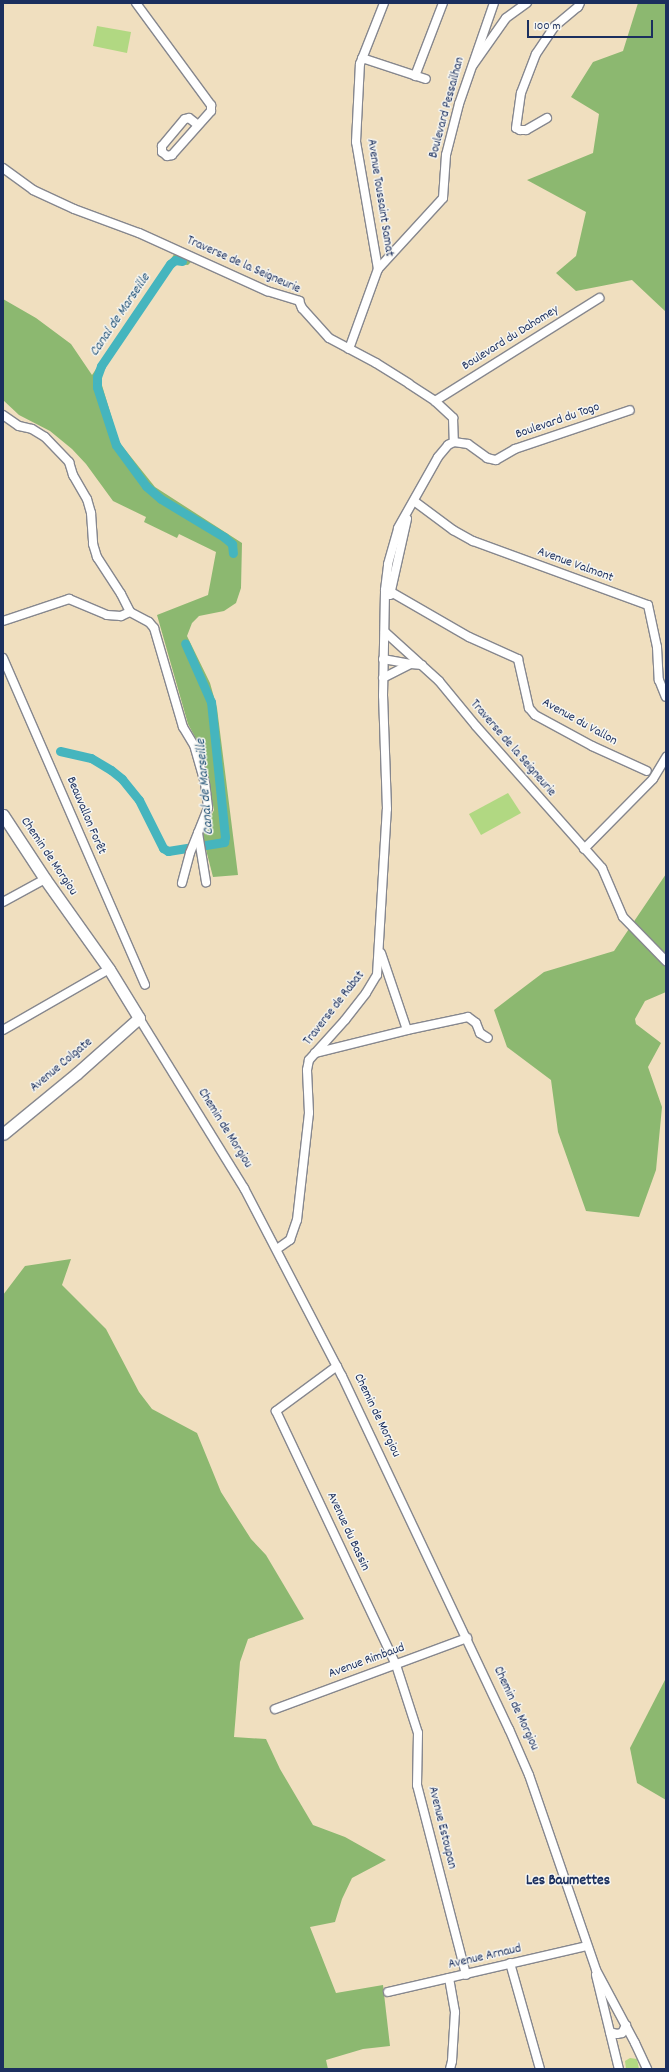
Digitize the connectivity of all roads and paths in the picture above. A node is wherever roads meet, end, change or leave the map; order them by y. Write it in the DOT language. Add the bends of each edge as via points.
graph roads {
  1 [pos="136,3"];
  2 [pos="384,3"];
  3 [pos="443,3"];
  4 [pos="494,3"];
  5 [pos="527,3"];
  6 [pos="580,3"];
  7 [pos="362,58"];
  8 [pos="470,70"];
  9 [pos="415,76"];
  10 [pos="426,80"];
  11 [pos="547,118"];
  12 [pos="198,125"];
  13 [pos="3,168"];
  14 [pos="378,269"];
  15 [pos="599,298"];
  16 [pos="350,349"];
  17 [pos="435,401"];
  18 [pos="630,410"];
  19 [pos="3,415"];
  20 [pos="454,442"];
  21 [pos="414,501"];
  22 [pos="388,591"];
  23 [pos="130,612"];
  24 [pos="3,621"];
  25 [pos="385,632"];
  26 [pos="3,658"];
  27 [pos="383,659"];
  28 [pos="411,664"];
  29 [pos="422,664"];
  30 [pos="383,678"];
  31 [pos="666,697"];
  32 [pos="666,757"];
  33 [pos="647,771"];
  34 [pos="3,815"];
  35 [pos="198,833"];
  36 [pos="584,849"];
  37 [pos="44,879"];
  38 [pos="206,882"];
  39 [pos="182,884"];
  40 [pos="3,902"];
  41 [pos="380,950"];
  42 [pos="666,960"];
  43 [pos="109,969"];
  44 [pos="145,984"];
  45 [pos="139,1018"];
  46 [pos="3,1030"];
  47 [pos="407,1030"];
  48 [pos="488,1038"];
  49 [pos="315,1053"];
  50 [pos="3,1134"];
  51 [pos="277,1249"];
  52 [pos="337,1366"];
  53 [pos="467,1638"];
  54 [pos="396,1665"];
  55 [pos="275,1709"];
  56 [pos="587,1946"];
  57 [pos="510,1964"];
  58 [pos="596,1970"];
  59 [pos="466,1974"];
  60 [pos="449,1978"];
  61 [pos="388,1992"];
  62 [pos="624,2021"];
  63 [pos="609,2028"];
  64 [pos="450,2069"];
  65 [pos="540,2069"];
  66 [pos="619,2069"];
  67 [pos="647,2069"];
  1 -- 12 [label="street" via="211,103 211,111"];
  2 -- 7 [label="street, Avenue Toussaint Samat"];
  3 -- 9 [label="street"];
  4 -- 8 [label="street, Boulevard Pessailhan"];
  5 -- 8 [label="street" via="506,18"];
  6 -- 11 [label="street" via="555,26 536,54 521,93 516,128 526,130"];
  7 -- 9 [label="street"];
  7 -- 14 [label="street, Avenue Toussaint Samat" via="356,142"];
  8 -- 14 [label="street, Boulevard Pessailhan" via="446,156 443,198"];
  9 -- 10 [label="street"];
  12 -- 12 [label="street" via="172,155 167,156 162,152 162,146 185,119 189,118"];
  13 -- 16 [label="street, Traverse de la Seigneurie" via="34,190 74,209 139,233 267,291 299,301 302,308 329,338"];
  14 -- 16 [label="street, Avenue Toussaint Samat"];
  15 -- 17 [label="street, Boulevard du Dahomey"];
  16 -- 17 [label="street, Traverse de la Seigneurie"];
  17 -- 20 [label="street, Traverse de la Seigneurie" via="453,418"];
  18 -- 20 [label="street, Boulevard du Togo" via="515,450 496,460 487,458 468,444"];
  19 -- 23 [label="street" via="45,438 69,462 73,475 87,498 94,550"];
  20 -- 21 [label="street" via="438,457"];
  21 -- 22 [label="street" via="398,528 388,564"];
  21 -- 31 [label="street, Avenue Valmont" via="453,530 473,541 648,605 657,646 660,680"];
  22 -- 25 [label="street"];
  22 -- 33 [label="street, Avenue du Vallon" via="468,637 518,659 529,708 535,715 592,746"];
  23 -- 24 [label="street" via="120,616 108,615 69,599"];
  23 -- 35 [label="street" via="149,622 154,628 184,727 194,745 205,783 208,808"];
  25 -- 27 [label="street"];
  25 -- 29 [label="street, Traverse de la Seigneurie"];
  26 -- 44 [label="street, Beauvallon Forêt"];
  27 -- 28 [label="street"];
  27 -- 30 [label="street"];
  28 -- 29 [label="street"];
  28 -- 30 [label="street"];
  29 -- 36 [label="street, Traverse de la Seigneurie"];
  30 -- 41 [label="street, Traverse de Rabat" via="387,809"];
  32 -- 36 [label="street" via="653,779"];
  34 -- 37 [label="street, Chemin de Morgiou"];
  35 -- 38 [label="street"];
  35 -- 39 [label="street"];
  36 -- 42 [label="street, Traverse de la Seigneurie" via="602,868 623,917"];
  37 -- 40 [label="street"];
  37 -- 43 [label="street, Chemin de Morgiou"];
  41 -- 47 [label="street"];
  41 -- 49 [label="street, Traverse de Rabat" via="377,975 372,985"];
  43 -- 45 [label="street, Chemin de Morgiou"];
  43 -- 46 [label="street"];
  45 -- 50 [label="street, Avenue Colgate"];
  45 -- 51 [label="street, Chemin de Morgiou" via="244,1188"];
  47 -- 48 [label="street" via="468,1017 476,1023 480,1033"];
  47 -- 49 [label="street"];
  49 -- 51 [label="street, Traverse de Rabat" via="309,1060 307,1070 309,1113 297,1220 290,1240"];
  51 -- 52 [label="street, Chemin de Morgiou"];
  52 -- 53 [label="street, Chemin de Morgiou"];
  52 -- 54 [label="street, Avenue du Bassin" via="276,1411"];
  53 -- 54 [label="street, Avenue Rimbaud"];
  53 -- 56 [label="street, Chemin de Morgiou" via="529,1775"];
  54 -- 55 [label="street, Avenue Rimbaud"];
  54 -- 59 [label="street, Avenue Estoupan" via="418,1733 417,1785"];
  56 -- 57 [label="street, Avenue Arnaud"];
  56 -- 58 [label="street, Chemin de Morgiou"];
  57 -- 59 [label="street, Avenue Arnaud"];
  57 -- 65 [label="street"];
  58 -- 62 [label="street, Chemin de Morgiou"];
  58 -- 63 [label="street"];
  59 -- 60 [label="street, Avenue Arnaud"];
  60 -- 61 [label="street, Avenue Arnaud"];
  60 -- 64 [label="street" via="455,2012"];
  62 -- 63 [label="street" via="613,2017 610,2019"];
  62 -- 63 [label="street" via="622,2033 618,2034"];
  62 -- 67 [label="street, Chemin de Morgiou"];
  63 -- 66 [label="street"];
}
